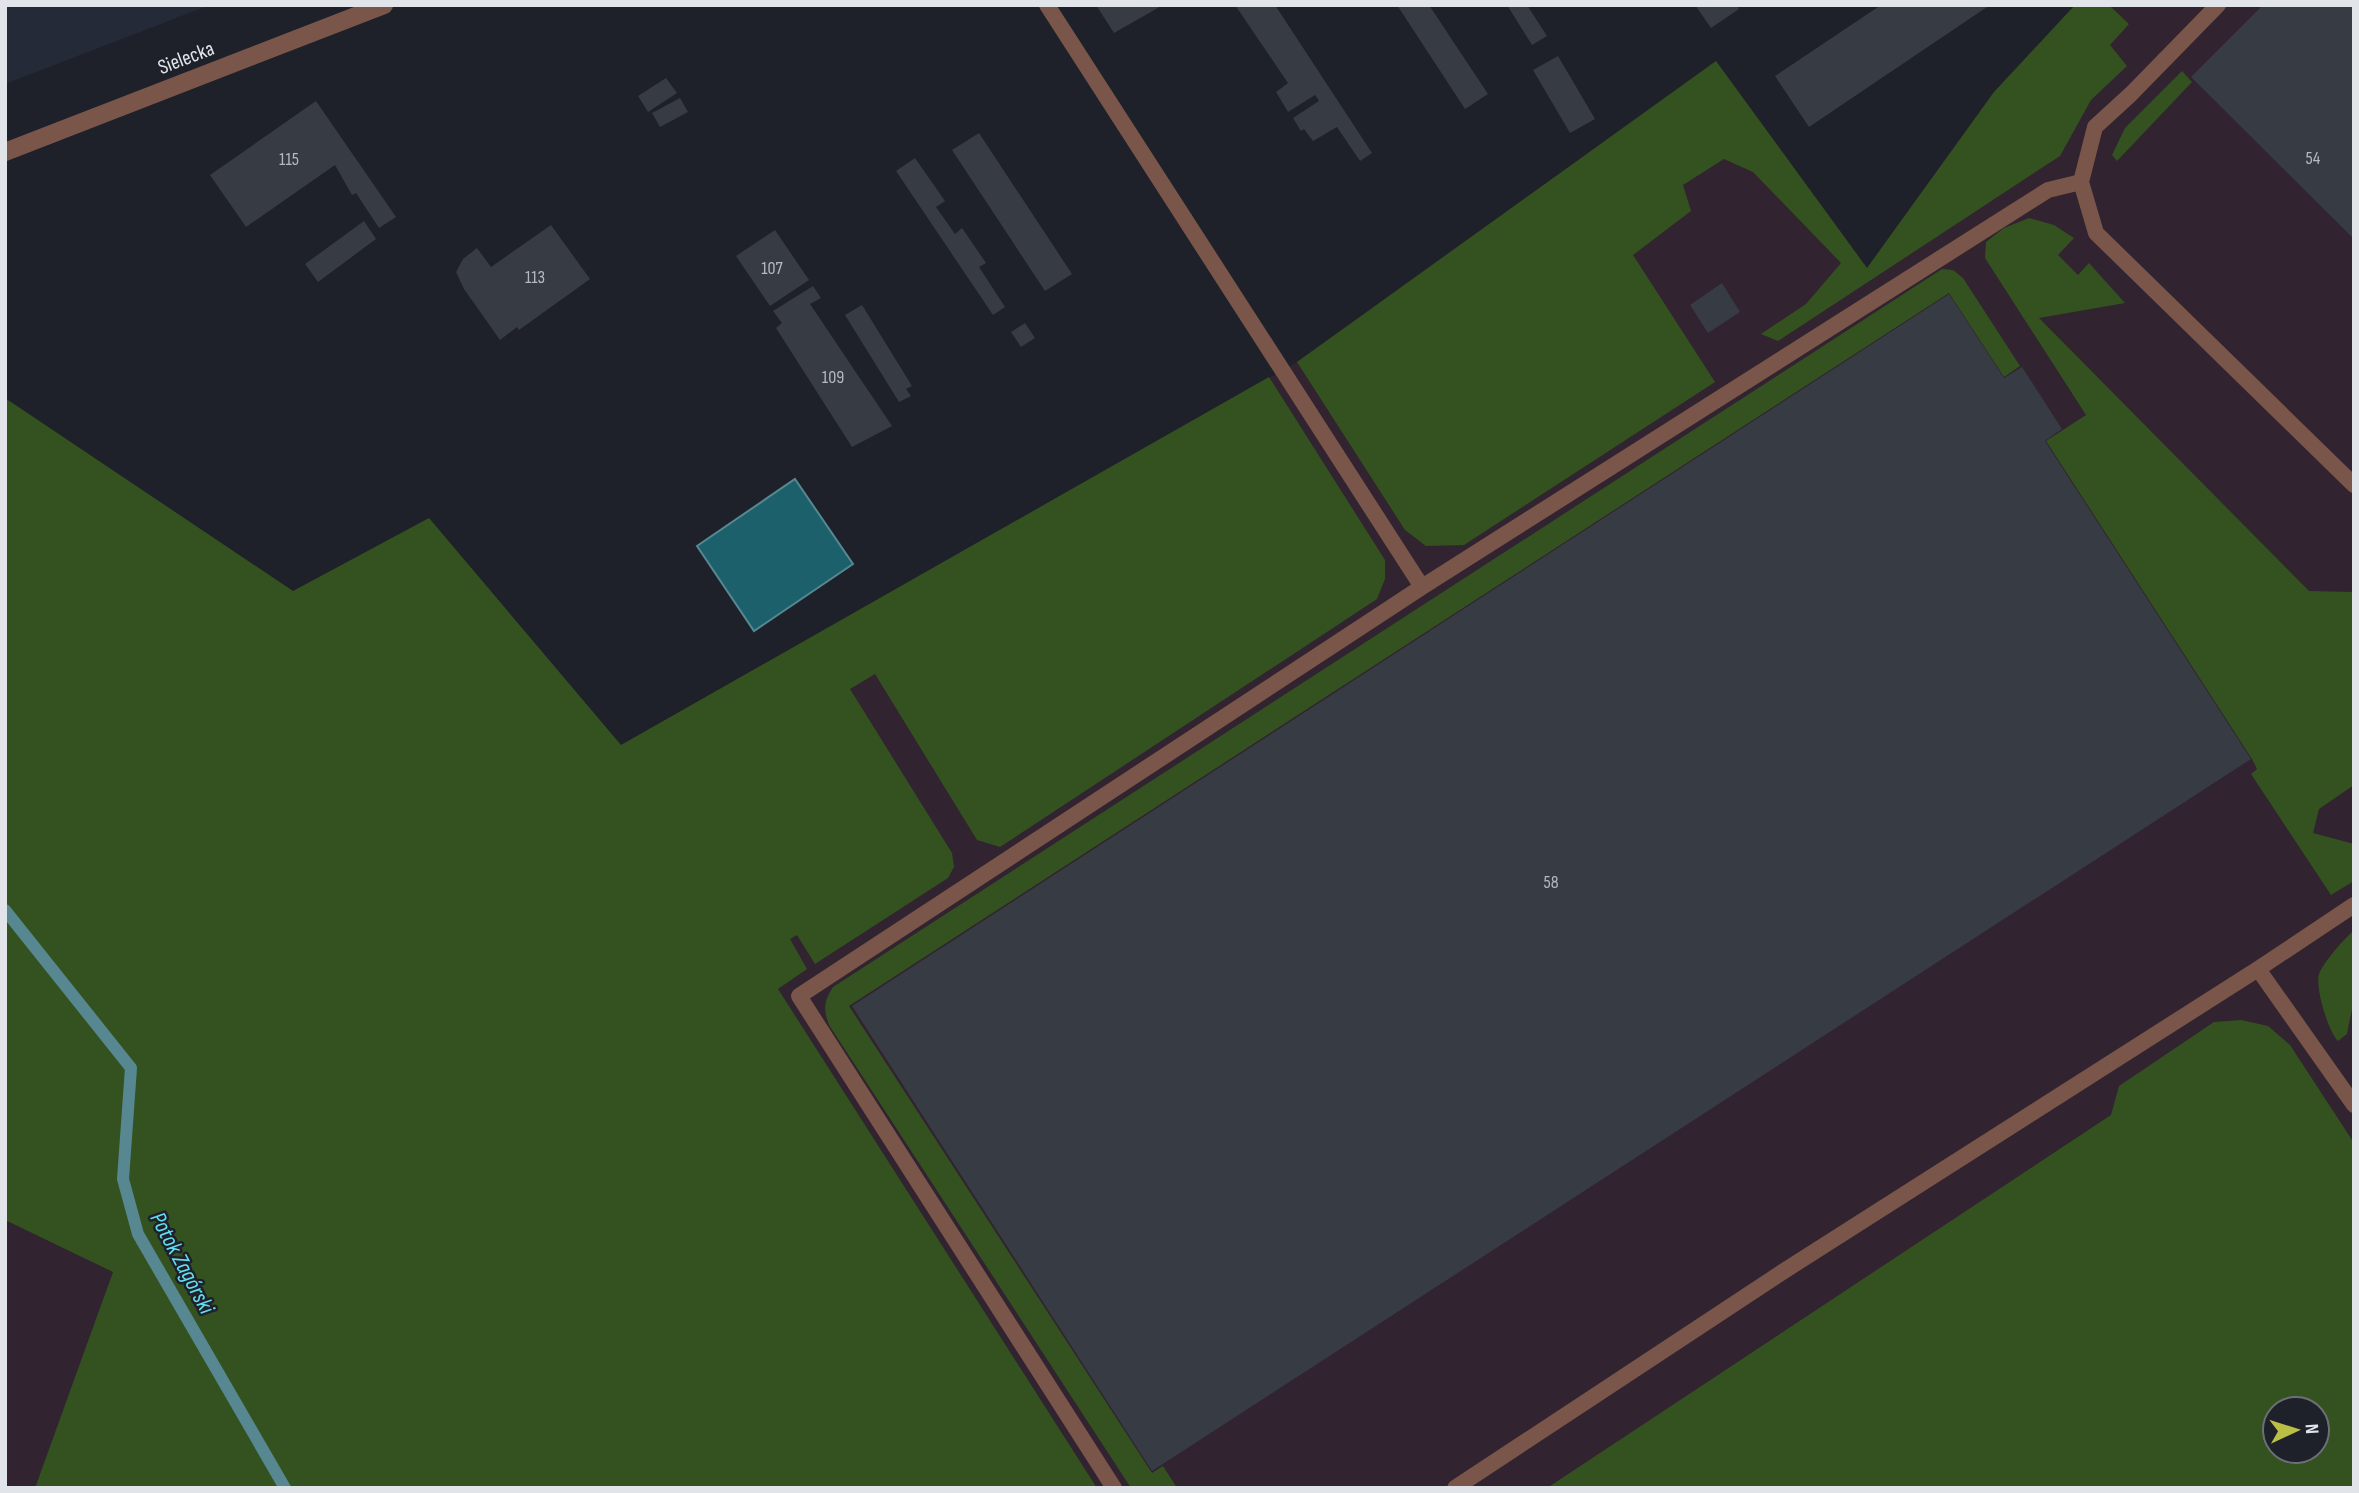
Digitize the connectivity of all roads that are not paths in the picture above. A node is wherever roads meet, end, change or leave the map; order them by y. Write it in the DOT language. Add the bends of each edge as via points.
graph roads {
  1 [pos="383,5"];
  2 [pos="1047,5"];
  3 [pos="2218,5"];
  4 [pos="5,152"];
  5 [pos="2081,182"];
  6 [pos="2354,485"];
  7 [pos="1422,587"];
  8 [pos="2354,905"];
  9 [pos="2258,969"];
  10 [pos="2354,1105"];
  11 [pos="1114,1488"];
  12 [pos="1455,1488"];
  1 -- 4 [label="street, Sielecka"];
  2 -- 7 [label="lane"];
  3 -- 5 [label="lane" via="2095,127"];
  5 -- 6 [label="lane" via="2096,233"];
  5 -- 7 [label="lane" via="2048,190"];
  7 -- 11 [label="lane" via="799,996"];
  8 -- 9 [label="lane"];
  9 -- 10 [label="lane"];
  9 -- 12 [label="lane" via="1784,1271"];
}
